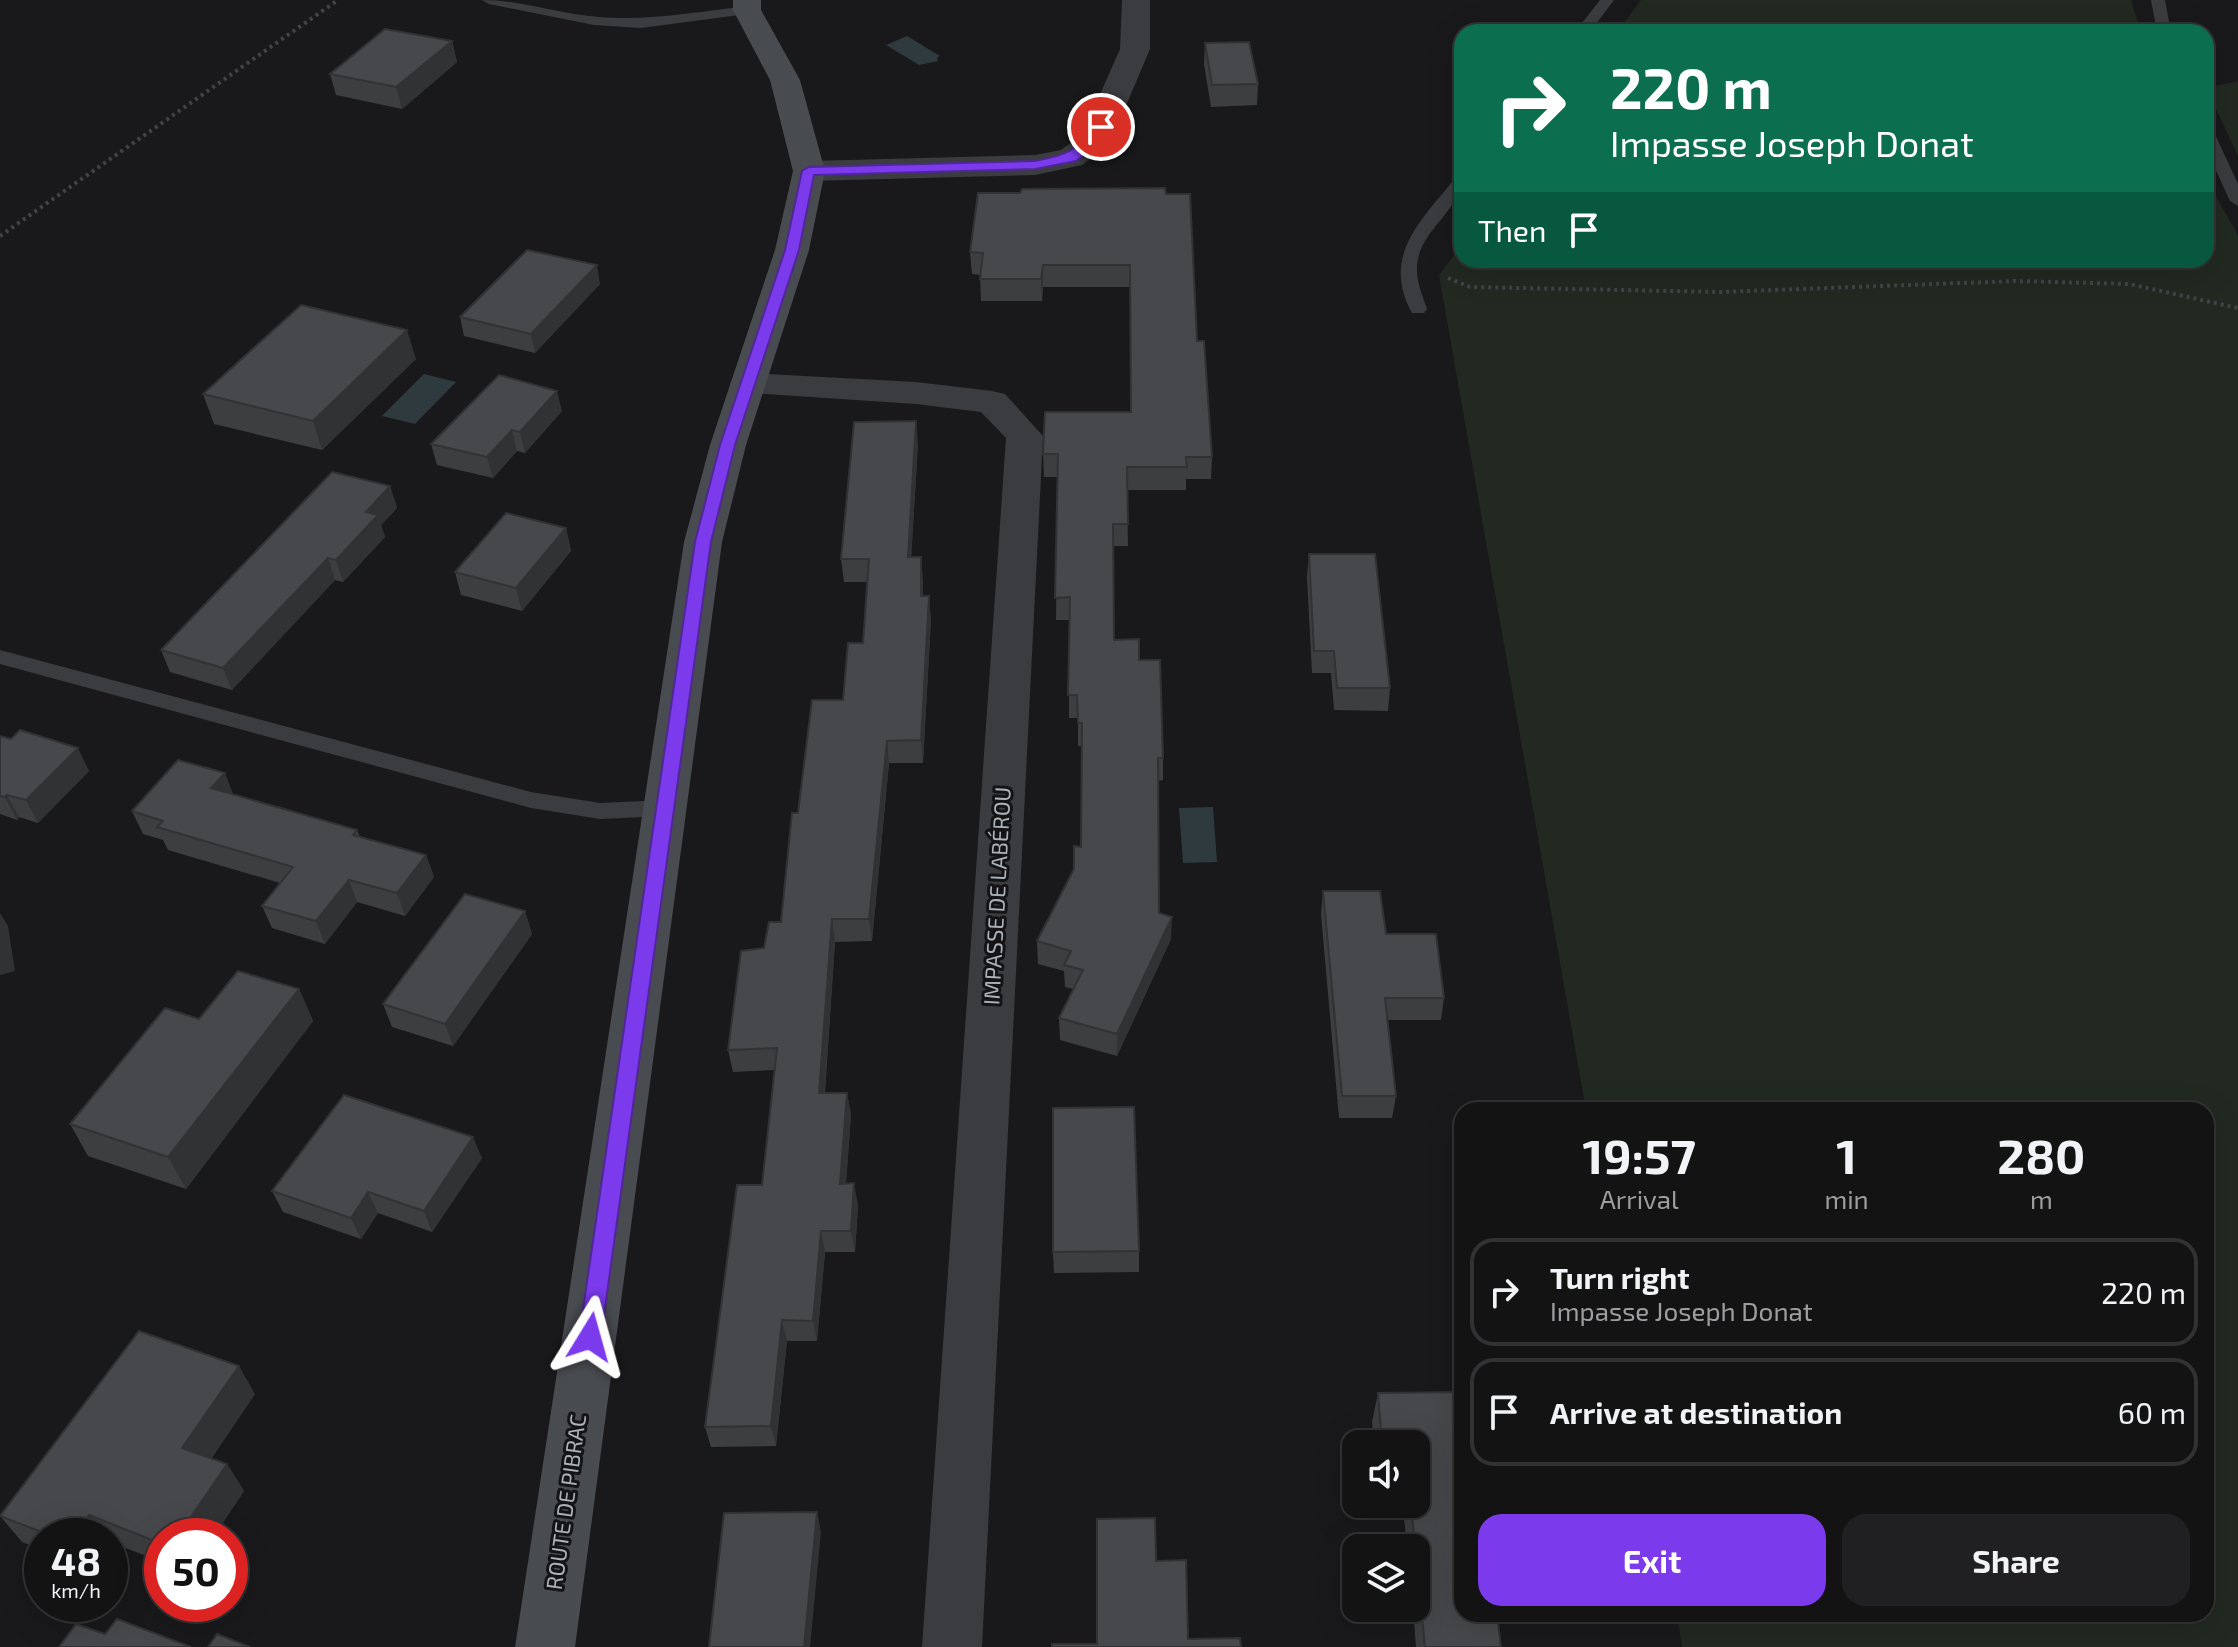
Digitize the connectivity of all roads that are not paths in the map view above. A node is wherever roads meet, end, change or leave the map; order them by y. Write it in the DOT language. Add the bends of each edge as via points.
graph roads {
  1 [pos="489,0"];
  2 [pos="1136,0"];
  3 [pos="1607,0"];
  4 [pos="2158,0"];
  5 [pos="747,5"];
  6 [pos="1588,24"];
  7 [pos="2162,24"];
  8 [pos="2214,149"];
  9 [pos="809,171"];
  10 [pos="1454,190"];
  11 [pos="2238,201"];
  12 [pos="1418,309"];
  13 [pos="748,384"];
  14 [pos="0,657"];
  15 [pos="666,808"];
  16 [pos="545,1647"];
  17 [pos="952,1647"];
  1 -- 5 [label="lane" via="594,21 641,24"];
  2 -- 9 [label="street" via="1135,49 1101,127 1071,158 1035,165"];
  3 -- 6 [label="lane"];
  4 -- 7 [label="lane"];
  5 -- 9 [label="main road, ROUTE DE PIBRAC" via="785,80"];
  8 -- 11 [label="lane"];
  9 -- 13 [label="main road, ROUTE DE PIBRAC" via="792,250"];
  10 -- 12 [label="lane" via="1413,244 1408,272"];
  13 -- 15 [label="main road, ROUTE DE PIBRAC" via="703,542"];
  13 -- 17 [label="street, IMPASSE DE LABÉROU" via="992,402 1025,436"];
  14 -- 15 [label="lane" via="531,800 600,811"];
  15 -- 16 [label="main road, ROUTE DE PIBRAC"];
}
